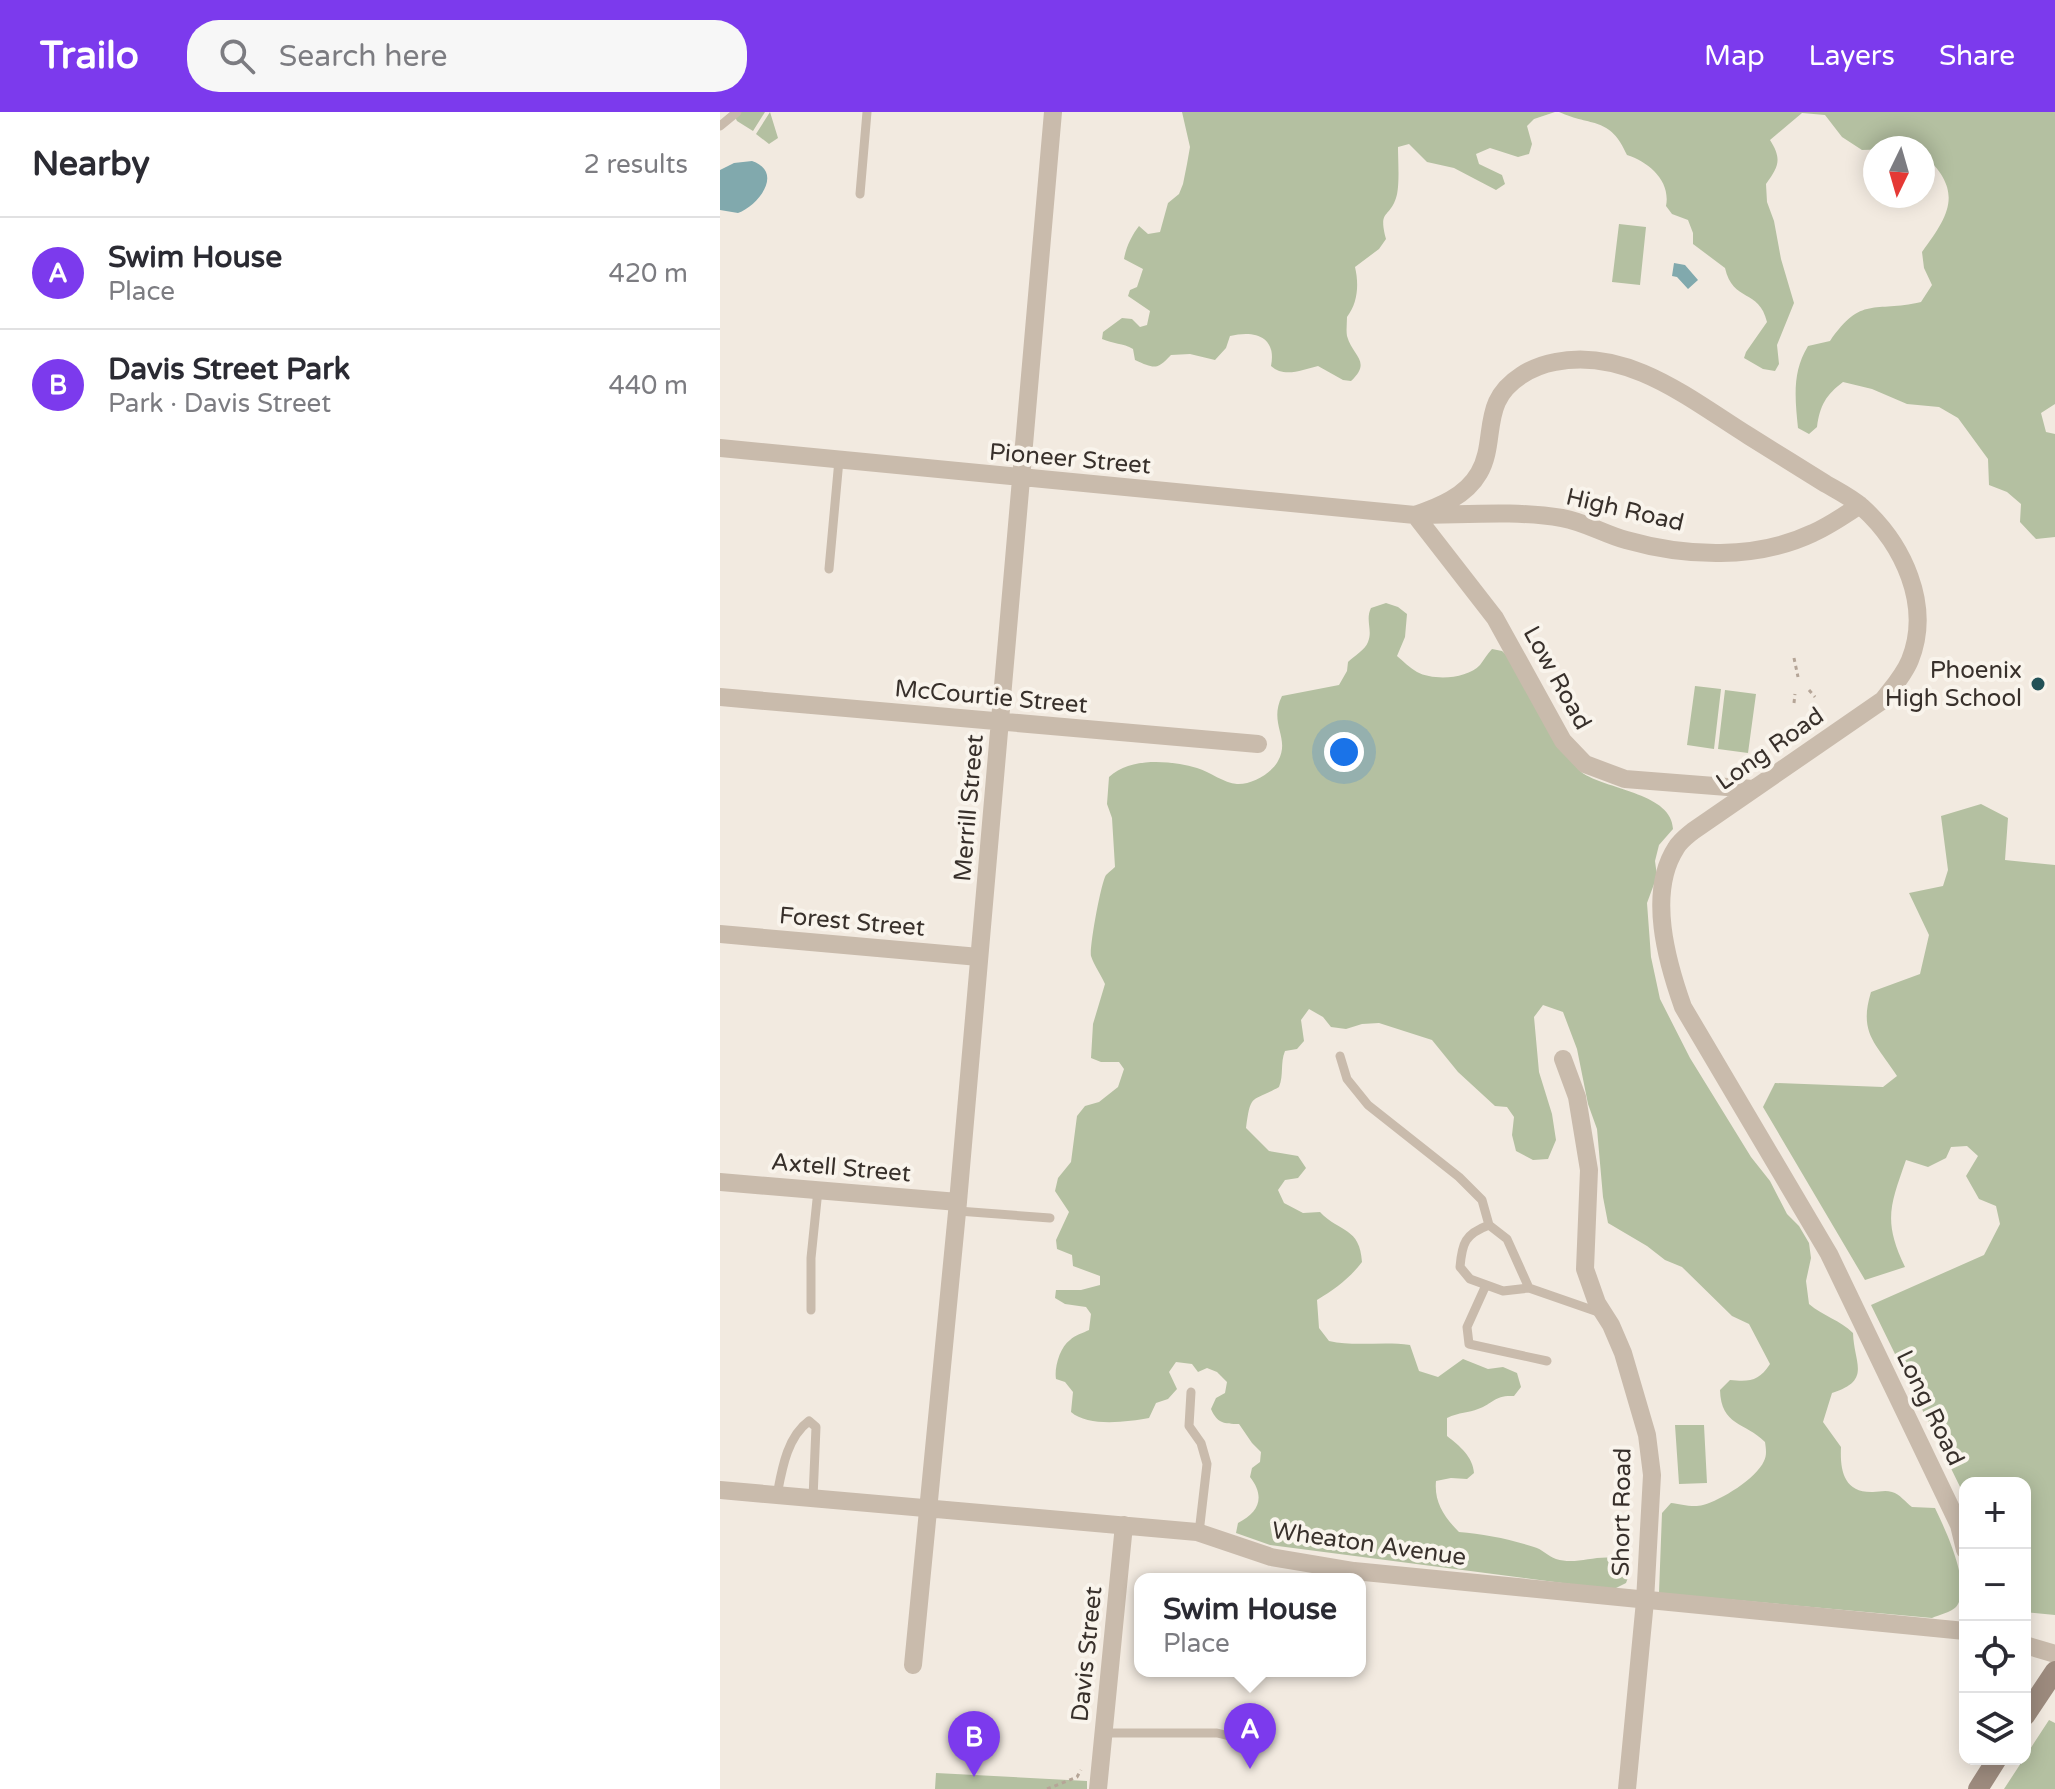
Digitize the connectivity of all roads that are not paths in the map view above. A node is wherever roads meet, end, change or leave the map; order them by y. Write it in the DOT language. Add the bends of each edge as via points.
graph roads {
  1 [pos="737,112"];
  2 [pos="867,112"];
  3 [pos="1053,112"];
  4 [pos="720,126"];
  5 [pos="860,194"];
  6 [pos="720,448"];
  7 [pos="839,460"];
  8 [pos="1022,479"];
  9 [pos="1860,505"];
  10 [pos="1415,515"];
  11 [pos="829,569"];
  12 [pos="720,697"];
  13 [pos="1001,722"];
  14 [pos="1258,744"];
  15 [pos="1753,789"];
  16 [pos="720,934"];
  17 [pos="979,957"];
  18 [pos="1340,1056"];
  19 [pos="1563,1059"];
  20 [pos="720,1182"];
  21 [pos="818,1190"];
  22 [pos="958,1207"];
  23 [pos="1050,1218"];
  24 [pos="1489,1225"];
  25 [pos="1486,1285"];
  26 [pos="1529,1288"];
  27 [pos="811,1310"];
  28 [pos="1604,1314"];
  29 [pos="1547,1361"];
  30 [pos="1191,1392"];
  31 [pos="720,1490"];
  32 [pos="777,1495"];
  33 [pos="813,1498"];
  34 [pos="927,1508"];
  35 [pos="1124,1525"];
  36 [pos="1199,1533"];
  37 [pos="1965,1549"];
  38 [pos="1645,1601"];
  39 [pos="1959,1630"];
  40 [pos="2031,1647"];
  41 [pos="2055,1654"];
  42 [pos="913,1665"];
  43 [pos="2055,1671"];
  44 [pos="2031,1707"];
  45 [pos="1103,1733"];
  46 [pos="1250,1741"];
  47 [pos="1993,1765"];
  48 [pos="1098,1789"];
  49 [pos="1627,1789"];
  50 [pos="1978,1789"];
  1 -- 4 [label="lane"];
  2 -- 5 [label="lane"];
  3 -- 8 [label="street, Merrill Street"];
  6 -- 7 [label="street, Pioneer Street"];
  7 -- 8 [label="street, Pioneer Street"];
  7 -- 11 [label="lane"];
  8 -- 10 [label="street, Pioneer Street"];
  8 -- 13 [label="street, Merrill Street"];
  9 -- 10 [label="street, High Road" via="1809,535 1734,553 1666,549 1562,518"];
  9 -- 10 [label="street, Long Road" via="1665,385 1614,363 1590,360 1557,361 1514,380 1497,402 1478,476 1450,500"];
  9 -- 15 [label="street, Long Road" via="1887,533 1915,587 1911,658 1883,700"];
  10 -- 15 [label="street, Low Road" via="1495,618 1563,741 1585,764 1625,779"];
  12 -- 13 [label="street, McCourtie Street"];
  13 -- 14 [label="street, McCourtie Street"];
  13 -- 17 [label="street, Merrill Street"];
  15 -- 37 [label="street, Long Road" via="1693,831 1670,859 1663,905 1667,962 1689,1019 1829,1254 1959,1525"];
  16 -- 17 [label="street, Forest Street"];
  17 -- 22 [label="street, Merrill Street"];
  18 -- 24 [label="lane" via="1347,1079 1368,1105 1459,1177 1482,1200"];
  19 -- 28 [label="street, Short Road" via="1577,1097 1589,1170 1585,1269"];
  20 -- 21 [label="street, Axtell Street"];
  21 -- 22 [label="street, Axtell Street"];
  21 -- 27 [label="lane"];
  22 -- 23 [label="lane"];
  22 -- 34 [label="street, Merrill Street"];
  24 -- 25 [label="lane" via="1462,1242 1460,1267 1470,1279"];
  24 -- 26 [label="lane" via="1507,1239"];
  25 -- 26 [label="lane" via="1503,1291"];
  25 -- 29 [label="lane" via="1467,1327 1469,1344"];
  26 -- 28 [label="lane"];
  28 -- 38 [label="street, Short Road" via="1623,1353 1647,1435 1652,1475"];
  30 -- 36 [label="lane" via="1189,1426 1207,1464"];
  31 -- 32 [label="street, Wheaton Avenue"];
  32 -- 33 [label="street, Wheaton Avenue"];
  32 -- 33 [label="lane" via="794,1437 809,1421 816,1427"];
  33 -- 34 [label="street, Wheaton Avenue"];
  34 -- 35 [label="street, Wheaton Avenue"];
  34 -- 42 [label="street, Merrill Street"];
  35 -- 36 [label="street, Wheaton Avenue"];
  35 -- 45 [label="street, Davis Street"];
  36 -- 38 [label="street, Wheaton Avenue" via="1294,1562"];
  38 -- 39 [label="street, Wheaton Avenue"];
  38 -- 49 [label="street, Short Road"];
  40 -- 41 [label="street"];
  43 -- 44 [label="main road"];
  45 -- 46 [label="lane" via="1217,1733"];
  45 -- 48 [label="street, Davis Street"];
  47 -- 50 [label="main road"];
}
